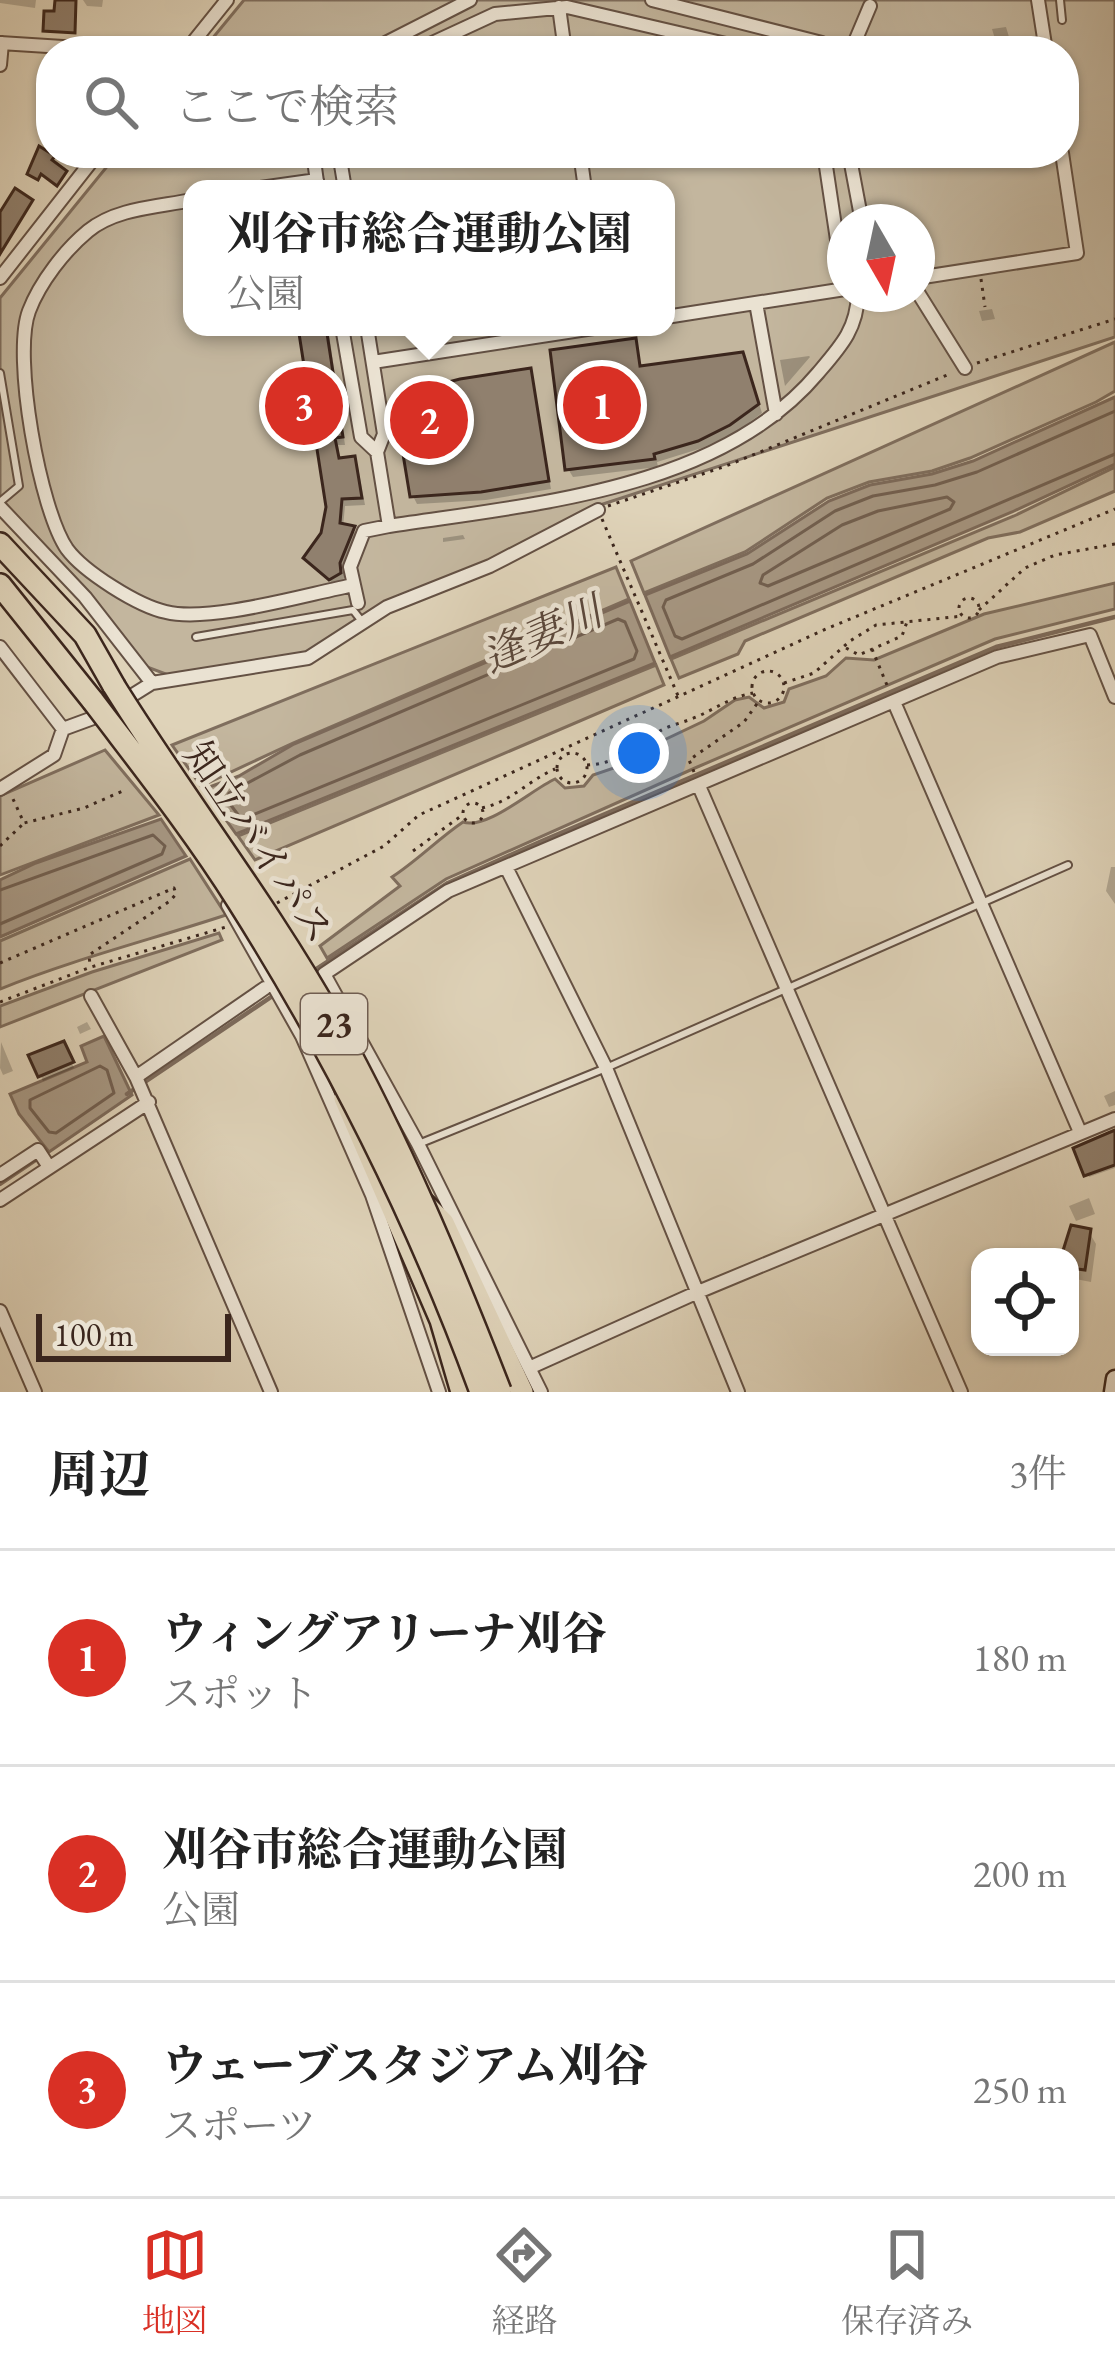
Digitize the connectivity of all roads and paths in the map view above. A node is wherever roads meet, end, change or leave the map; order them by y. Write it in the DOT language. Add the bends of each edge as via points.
graph roads {
  1 [pos="227,0"];
  2 [pos="470,0"];
  3 [pos="652,0"];
  4 [pos="1038,0"];
  5 [pos="1060,0"];
  6 [pos="874,2"];
  7 [pos="559,8"];
  8 [pos="1062,20"];
  9 [pos="198,36"];
  10 [pos="399,36"];
  11 [pos="447,36"];
  12 [pos="563,36"];
  13 [pos="695,36"];
  14 [pos="794,36"];
  15 [pos="858,36"];
  16 [pos="1044,36"];
  17 [pos="1,43"];
  18 [pos="36,45"];
  19 [pos="0,65"];
  20 [pos="86,168"];
  21 [pos="826,168"];
  22 [pos="852,168"];
  23 [pos="1064,168"];
  24 [pos="183,202"];
  25 [pos="832,204"];
  26 [pos="859,204"];
  27 [pos="979,268"];
  28 [pos="935,275"];
  29 [pos="0,278"];
  30 [pos="827,292"];
  31 [pos="756,303"];
  32 [pos="986,307"];
  33 [pos="857,312"];
  34 [pos="930,312"];
  35 [pos="675,316"];
  36 [pos="1115,319"];
  37 [pos="344,336"];
  38 [pos="369,336"];
  39 [pos="542,336"];
  40 [pos="373,362"];
  41 [pos="965,368"];
  42 [pos="0,373"];
  43 [pos="776,414"];
  44 [pos="377,452"];
  45 [pos="14,459"];
  46 [pos="0,461"];
  47 [pos="0,504"];
  48 [pos="1115,509"];
  49 [pos="598,510"];
  50 [pos="389,526"];
  51 [pos="0,544"];
  52 [pos="1115,544"];
  53 [pos="0,560"];
  54 [pos="0,585"];
  55 [pos="354,585"];
  56 [pos="358,603"];
  57 [pos="979,610"];
  58 [pos="963,616"];
  59 [pos="908,619"];
  60 [pos="364,624"];
  61 [pos="196,637"];
  62 [pos="845,646"];
  63 [pos="0,647"];
  64 [pos="872,649"];
  65 [pos="6,665"];
  66 [pos="152,683"];
  67 [pos="784,683"];
  68 [pos="121,692"];
  69 [pos="753,693"];
  70 [pos="891,695"];
  71 [pos="1115,697"];
  72 [pos="679,699"];
  73 [pos="759,700"];
  74 [pos="93,710"];
  75 [pos="63,729"];
  76 [pos="689,760"];
  77 [pos="586,765"];
  78 [pos="556,768"];
  79 [pos="699,785"];
  80 [pos="4,788"];
  81 [pos="125,790"];
  82 [pos="482,808"];
  83 [pos="163,809"];
  84 [pos="463,816"];
  85 [pos="24,823"];
  86 [pos="0,846"];
  87 [pos="413,851"];
  88 [pos="1068,865"];
  89 [pos="506,867"];
  90 [pos="979,904"];
  91 [pos="266,908"];
  92 [pos="235,941"];
  93 [pos="0,963"];
  94 [pos="91,967"];
  95 [pos="784,987"];
  96 [pos="265,988"];
  97 [pos="91,996"];
  98 [pos="0,1002"];
  99 [pos="333,1060"];
  100 [pos="606,1068"];
  101 [pos="136,1077"];
  102 [pos="149,1102"];
  103 [pos="1115,1119"];
  104 [pos="1080,1132"];
  105 [pos="418,1144"];
  106 [pos="49,1167"];
  107 [pos="0,1174"];
  108 [pos="0,1200"];
  109 [pos="423,1203"];
  110 [pos="883,1215"];
  111 [pos="698,1292"];
  112 [pos="0,1311"];
  113 [pos="529,1368"];
  114 [pos="1115,1379"];
  115 [pos="500,1391"];
  116 [pos="35,1392"];
  117 [pos="272,1392"];
  118 [pos="440,1392"];
  119 [pos="463,1392"];
  120 [pos="481,1392"];
  121 [pos="522,1392"];
  122 [pos="541,1392"];
  123 [pos="738,1392"];
  124 [pos="961,1392"];
  125 [pos="1113,1392"];
  1 -- 9 [label="street"];
  2 -- 10 [label="street"];
  3 -- 14 [label="street"];
  4 -- 16 [label="street"];
  5 -- 8 [label="lane"];
  6 -- 15 [label="street"];
  7 -- 11 [label="street" via="495,14"];
  7 -- 12 [label="street"];
  7 -- 13 [label="street"];
  17 -- 18 [label="street"];
  17 -- 19 [label="street"];
  20 -- 29 [label="street"];
  21 -- 25 [label="street"];
  22 -- 26 [label="street"];
  23 -- 27 [label="street" via="1077,253"];
  24 -- 55 [label="street" via="91,228 29,310 23,365 45,503 68,550 106,582 164,612 193,616"];
  27 -- 28 [label="street"];
  27 -- 32 [label="path"];
  30 -- 31 [label="street"];
  31 -- 35 [label="street"];
  31 -- 43 [label="street"];
  33 -- 43 [label="street" via="835,353"];
  34 -- 41 [label="street"];
  36 -- 41 [label="path"];
  37 -- 44 [label="street" via="361,437"];
  38 -- 40 [label="street"];
  39 -- 40 [label="street"];
  40 -- 44 [label="street" via="384,434"];
  41 -- 49 [label="path"];
  42 -- 45 [label="lane"];
  43 -- 50 [label="street" via="737,441 610,491"];
  44 -- 50 [label="street"];
  45 -- 46 [label="lane"];
  45 -- 47 [label="lane" via="19,486"];
  47 -- 66 [label="street"];
  48 -- 72 [label="path"];
  49 -- 60 [label="street"];
  49 -- 72 [label="path"];
  50 -- 55 [label="street" via="364,531 350,567"];
  51 -- 68 [label="highway, 23" via="85,635"];
  52 -- 57 [label="path" via="1025,568"];
  53 -- 68 [label="highway, 知立バイパス / 23"];
  54 -- 74 [label="highway, 知立バイパス / 23"];
  55 -- 56 [label="street"];
  57 -- 58 [label="path"];
  57 -- 58 [label="path" via="964,600"];
  58 -- 59 [label="path"];
  59 -- 62 [label="path" via="876,625"];
  59 -- 64 [label="path" via="902,636"];
  60 -- 61 [label="lane" via="352,610"];
  60 -- 66 [label="street" via="308,658"];
  62 -- 64 [label="path" via="859,655"];
  62 -- 67 [label="path" via="814,673"];
  63 -- 65 [label="street"];
  64 -- 70 [label="path"];
  65 -- 75 [label="street"];
  66 -- 68 [label="street"];
  67 -- 69 [label="path" via="763,671"];
  67 -- 73 [label="path" via="775,701"];
  68 -- 109 [label="highway, 知立バイパス / 23, bridge" via="333,1023"];
  69 -- 73 [label="path"];
  69 -- 77 [label="path" via="658,731 624,757"];
  70 -- 71 [label="street" via="1090,635"];
  70 -- 79 [label="street"];
  70 -- 90 [label="street"];
  72 -- 91 [label="path" via="419,815 384,846"];
  73 -- 76 [label="path" via="744,722"];
  74 -- 75 [label="street"];
  74 -- 99 [label="highway, 知立バイパス / 23, bridge" via="237,899"];
  75 -- 80 [label="street" via="54,755"];
  77 -- 78 [label="path" via="568,753"];
  77 -- 78 [label="path" via="574,782"];
  78 -- 82 [label="path"];
  79 -- 89 [label="street"];
  79 -- 95 [label="street"];
  80 -- 85 [label="path"];
  81 -- 85 [label="path"];
  82 -- 84 [label="path" via="467,803"];
  82 -- 84 [label="path" via="477,822"];
  83 -- 118 [label="street" via="302,1036 398,1261"];
  84 -- 87 [label="path"];
  85 -- 86 [label="path"];
  88 -- 90 [label="lane"];
  89 -- 100 [label="street"];
  89 -- 105 [label="street" via="448,891 324,974"];
  90 -- 95 [label="lane"];
  90 -- 104 [label="street"];
  92 -- 94 [label="path" via="225,926"];
  93 -- 94 [label="path" via="174,888 170,901 89,956"];
  94 -- 98 [label="path"];
  95 -- 100 [label="lane"];
  95 -- 110 [label="street"];
  96 -- 101 [label="street"];
  97 -- 101 [label="street"];
  99 -- 119 [label="highway"];
  99 -- 120 [label="highway, 知立バイパス / 23, bridge" via="411,1220"];
  100 -- 105 [label="lane"];
  100 -- 111 [label="street"];
  101 -- 102 [label="street"];
  102 -- 106 [label="street"];
  102 -- 117 [label="street"];
  103 -- 104 [label="street"];
  104 -- 110 [label="street"];
  105 -- 113 [label="street"];
  106 -- 107 [label="street" via="38,1150"];
  106 -- 108 [label="street"];
  109 -- 115 [label="highway, 知立バイパス / 23, bridge"];
  109 -- 121 [label="highway" via="443,1223"];
  110 -- 111 [label="street"];
  110 -- 124 [label="street"];
  111 -- 113 [label="street"];
  111 -- 123 [label="street"];
  112 -- 116 [label="street"];
  113 -- 122 [label="street"];
  114 -- 125 [label="main road"];
}
